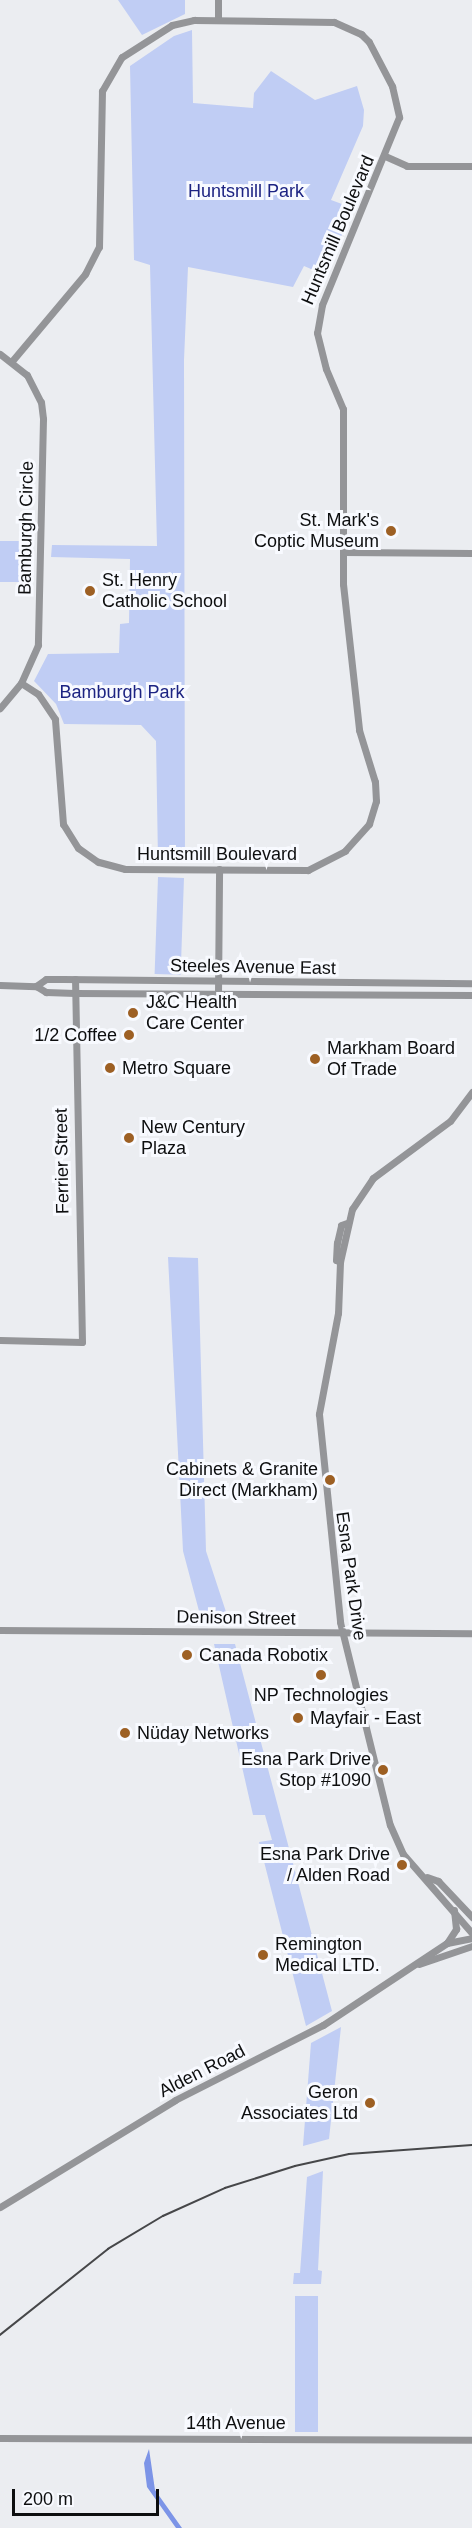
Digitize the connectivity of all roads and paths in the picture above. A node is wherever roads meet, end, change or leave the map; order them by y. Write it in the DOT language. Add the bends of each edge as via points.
graph roads {
  1 [pos="218,0"];
  2 [pos="218,19"];
  3 [pos="384,156"];
  4 [pos="472,166"];
  5 [pos="0,354"];
  6 [pos="12,361"];
  7 [pos="343,552"];
  8 [pos="472,553"];
  9 [pos="21,683"];
  10 [pos="0,708"];
  11 [pos="219,869"];
  12 [pos="75,979"];
  13 [pos="219,982"];
  14 [pos="472,983"];
  15 [pos="0,985"];
  16 [pos="36,986"];
  17 [pos="75,993"];
  18 [pos="218,994"];
  19 [pos="472,995"];
  20 [pos="472,1092"];
  21 [pos="0,1340"];
  22 [pos="0,1630"];
  23 [pos="472,1633"];
  24 [pos="342,1634"];
  25 [pos="427,1877"];
  26 [pos="453,1907"];
  27 [pos="472,1917"];
  28 [pos="472,1933"];
  29 [pos="472,1938"];
  30 [pos="447,1942"];
  31 [pos="472,1946"];
  32 [pos="419,1964"];
  33 [pos="0,2207"];
  34 [pos="0,2438"];
  35 [pos="472,2440"];
  1 -- 2 [label="street"];
  2 -- 3 [label="street, Huntsmill Boulevard" via="334,22 361,33 377,52 398,103 396,130"];
  2 -- 6 [label="street, Huntsmill Boulevard" via="175,23 128,52 109,73 102,91 99,247 86,274"];
  3 -- 4 [label="street" via="407,166"];
  3 -- 7 [label="street, Huntsmill Boulevard" via="317,317 318,345 344,409"];
  5 -- 6 [label="street, Bamburgh Circle"];
  6 -- 9 [label="street, Bamburgh Circle" via="32,385 43,419 39,633 33,659"];
  7 -- 8 [label="street"];
  7 -- 11 [label="street, Huntsmill Boulevard" via="355,705 375,782 376,801 369,824 359,840 314,869"];
  9 -- 10 [label="street, Bamburgh Circle"];
  9 -- 11 [label="street, Huntsmill Boulevard" via="38,694 55,719 63,825 78,848 98,862 118,868"];
  11 -- 13 [label="street"];
  12 -- 13 [label="street, Steeles Avenue East"];
  12 -- 16 [label="street, Steeles Avenue East" via="46,979"];
  12 -- 17 [label="street, Ferrier Street"];
  13 -- 14 [label="street, Steeles Avenue East"];
  13 -- 18 [label="street"];
  15 -- 16 [label="street, Steeles Avenue East"];
  16 -- 17 [label="street, Steeles Avenue East" via="46,992"];
  17 -- 18 [label="street, Steeles Avenue East"];
  17 -- 21 [label="street, Ferrier Street" via="82,1342"];
  18 -- 19 [label="street, Steeles Avenue East"];
  20 -- 24 [label="street, Esna Park Drive" via="450,1121 369,1183 347,1223 340,1262 338,1313 321,1389 319,1427"];
  22 -- 24 [label="street, Denison Street"];
  23 -- 24 [label="street, Denison Street"];
  24 -- 25 [label="street, Esna Park Drive" via="395,1839 403,1854"];
  25 -- 26 [label="street, Esna Park Drive"];
  25 -- 27 [label="street, Esna Park Drive" via="438,1881"];
  26 -- 28 [label="street, Esna Park Drive"];
  26 -- 30 [label="street" via="456,1929"];
  29 -- 30 [label="street, Alden Road"];
  30 -- 32 [label="street, Alden Road"];
  31 -- 32 [label="street, Alden Road"];
  32 -- 33 [label="street, Alden Road" via="323,2025 168,2104"];
  34 -- 35 [label="street, 14th Avenue"];
}
